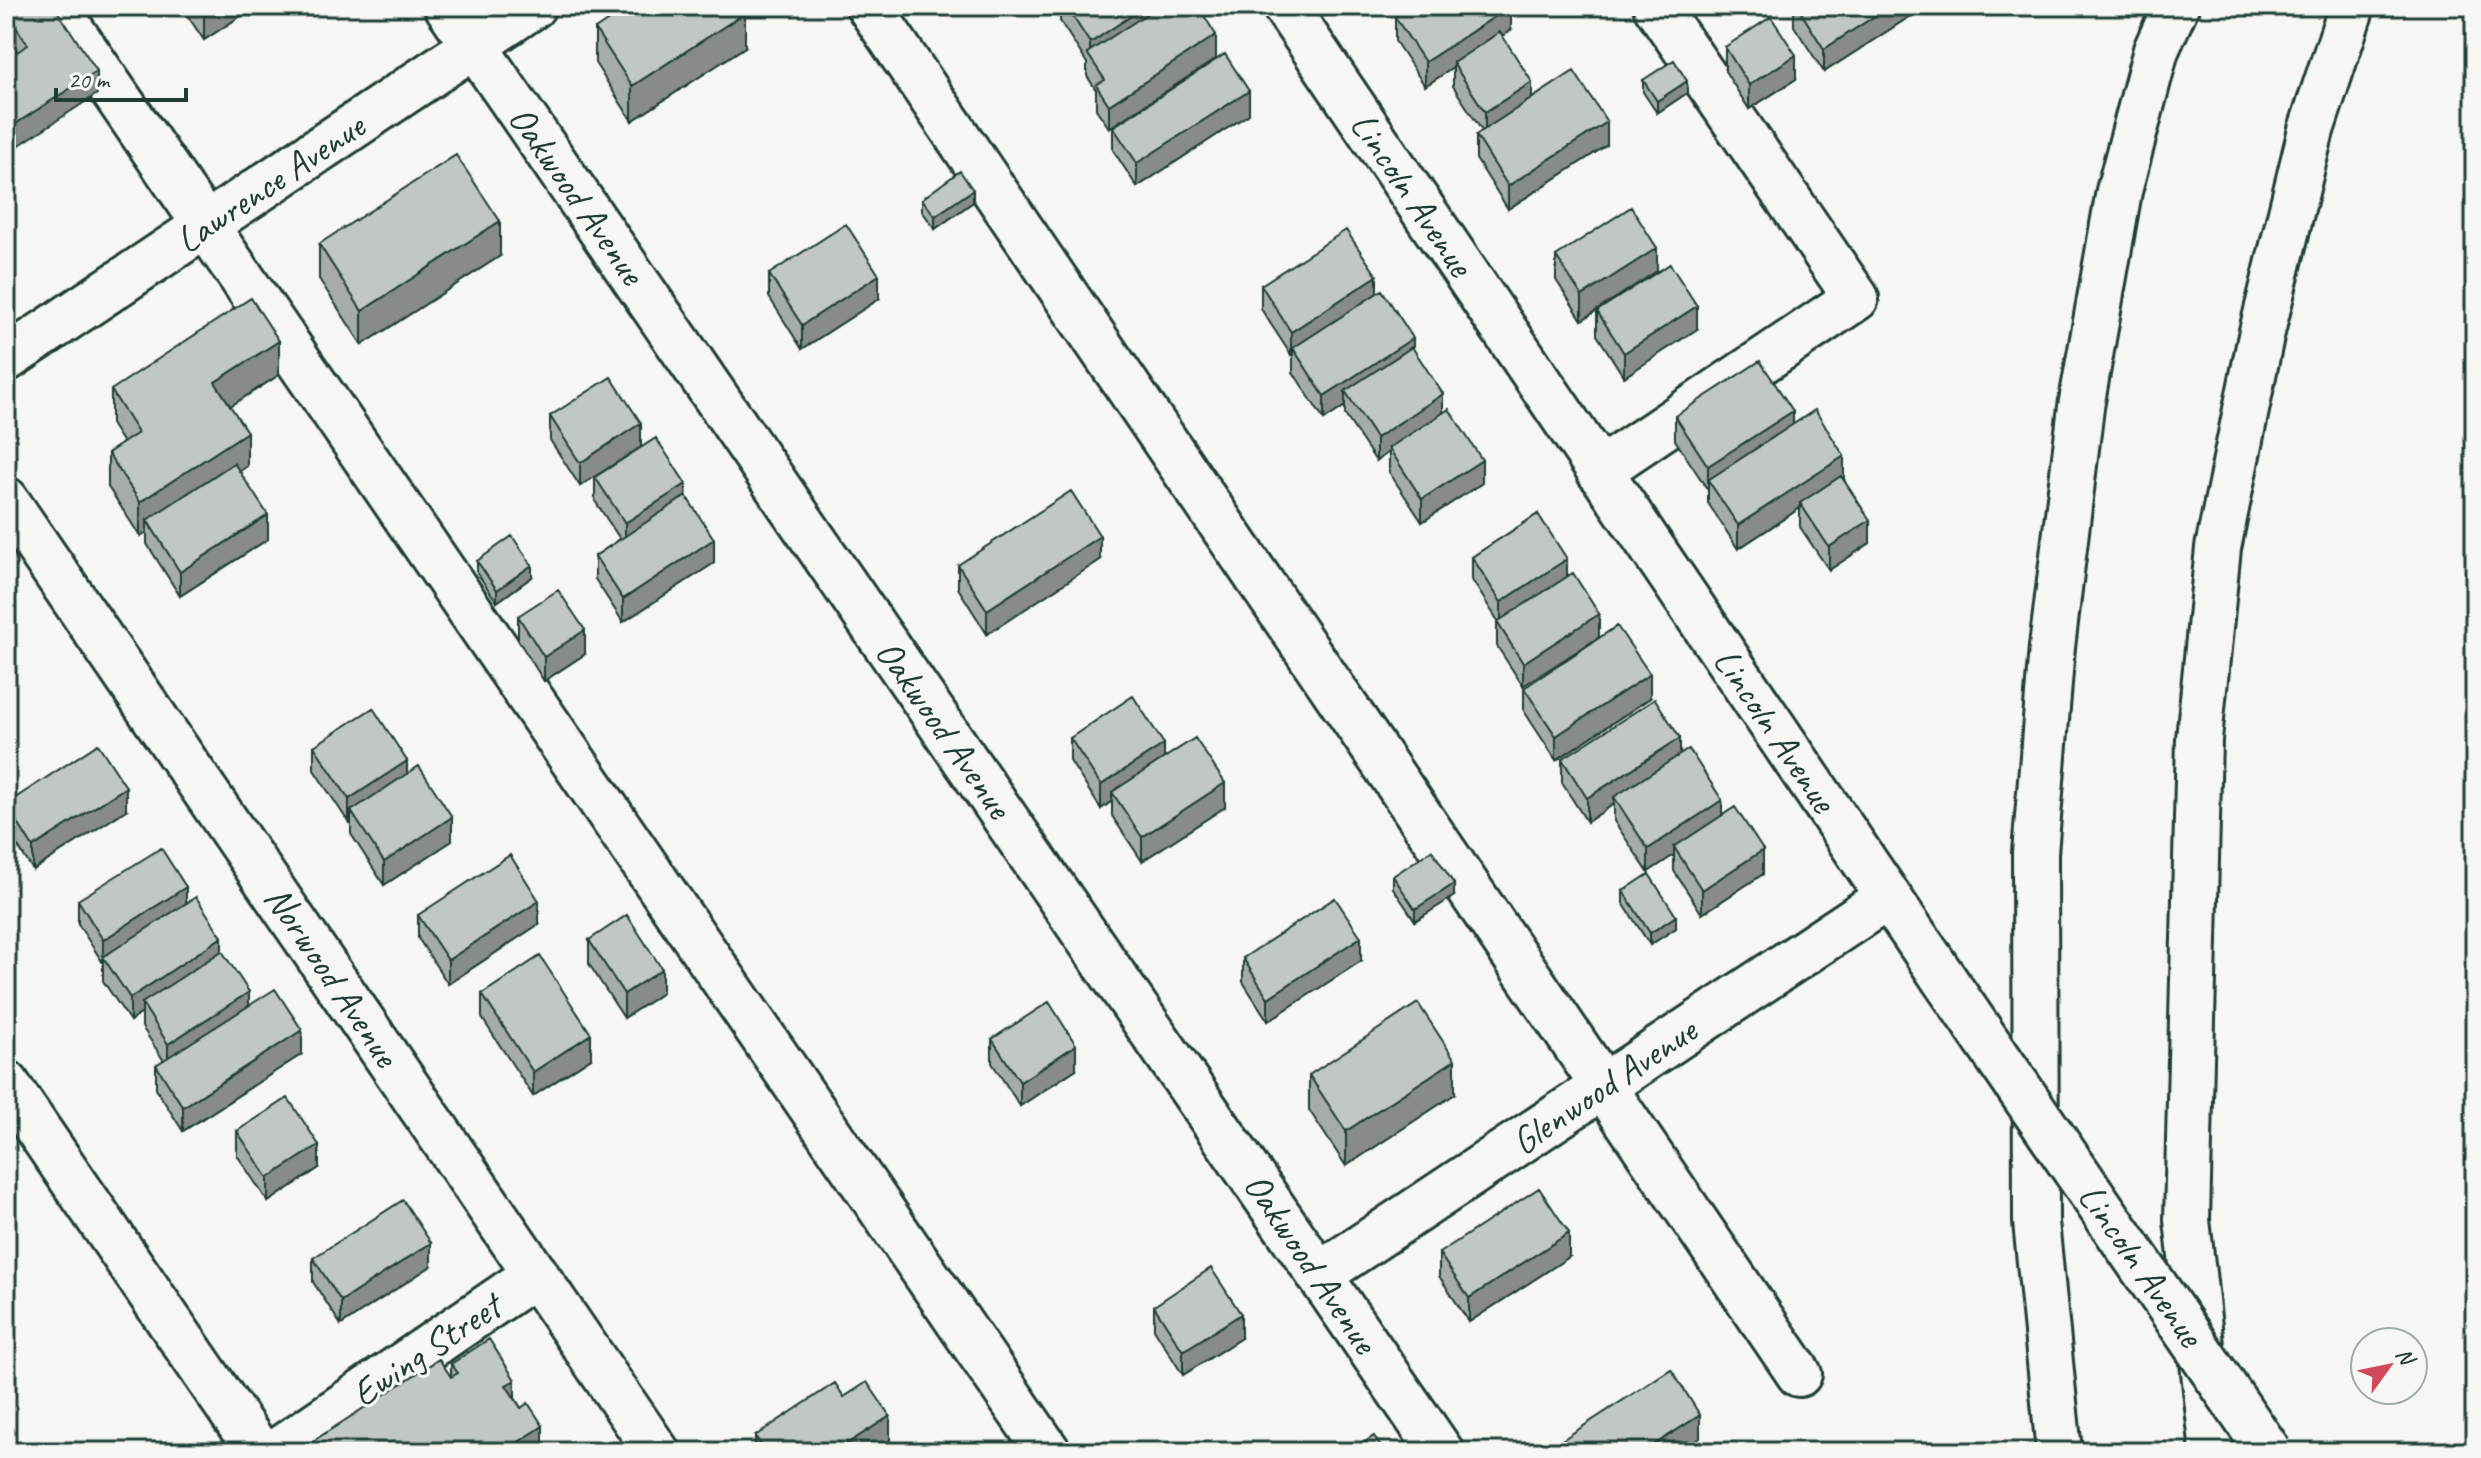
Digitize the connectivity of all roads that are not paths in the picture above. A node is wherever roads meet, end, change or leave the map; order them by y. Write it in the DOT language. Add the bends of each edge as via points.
graph roads {
  1 [pos="55,6"];
  2 [pos="447,6"];
  3 [pos="533,6"];
  4 [pos="869,6"];
  5 [pos="1285,6"];
  6 [pos="1656,6"];
  7 [pos="2156,6"];
  8 [pos="2176,6"];
  9 [pos="2352,6"];
  10 [pos="474,46"];
  11 [pos="2156,50"];
  12 [pos="206,226"];
  13 [pos="6,359"];
  14 [pos="1599,471"];
  15 [pos="6,500"];
  16 [pos="1888,897"];
  17 [pos="6,1083"];
  18 [pos="1603,1086"];
  19 [pos="536,1274"];
  20 [pos="1319,1275"];
  21 [pos="1799,1374"];
  22 [pos="259,1452"];
  23 [pos="276,1452"];
  24 [pos="657,1452"];
  25 [pos="1048,1452"];
  26 [pos="1441,1452"];
  27 [pos="2059,1452"];
  28 [pos="2213,1452"];
  29 [pos="2269,1452"];
  1 -- 12 [label="main road"];
  2 -- 10 [label="main road, Oakwood Avenue"];
  3 -- 10 [label="main road, Lawrence Avenue"];
  4 -- 18 [label="main road"];
  5 -- 14 [label="main road, Lincoln Avenue"];
  6 -- 14 [label="main road" via="1856,298"];
  7 -- 11 [label="main road"];
  8 -- 11 [label="main road"];
  9 -- 28 [label="main road" via="2311,130 2261,336 2218,548 2199,739 2187,1220"];
  10 -- 12 [label="main road, Lawrence Avenue"];
  10 -- 20 [label="main road, Oakwood Avenue"];
  11 -- 27 [label="main road" via="2119,191 2081,407 2052,647 2035,853 2036,1222"];
  12 -- 13 [label="main road, Lawrence Avenue"];
  12 -- 25 [label="main road"];
  14 -- 16 [label="main road, Lincoln Avenue"];
  15 -- 19 [label="main road, Norwood Avenue"];
  16 -- 18 [label="main road, Glenwood Avenue"];
  16 -- 29 [label="main road, Lincoln Avenue, bridge"];
  17 -- 22 [label="main road"];
  18 -- 20 [label="main road, Glenwood Avenue"];
  18 -- 21 [label="main road"];
  19 -- 23 [label="main road, Ewing Street"];
  19 -- 24 [label="main road, Norwood Avenue"];
  20 -- 26 [label="main road, Oakwood Avenue"];
}
